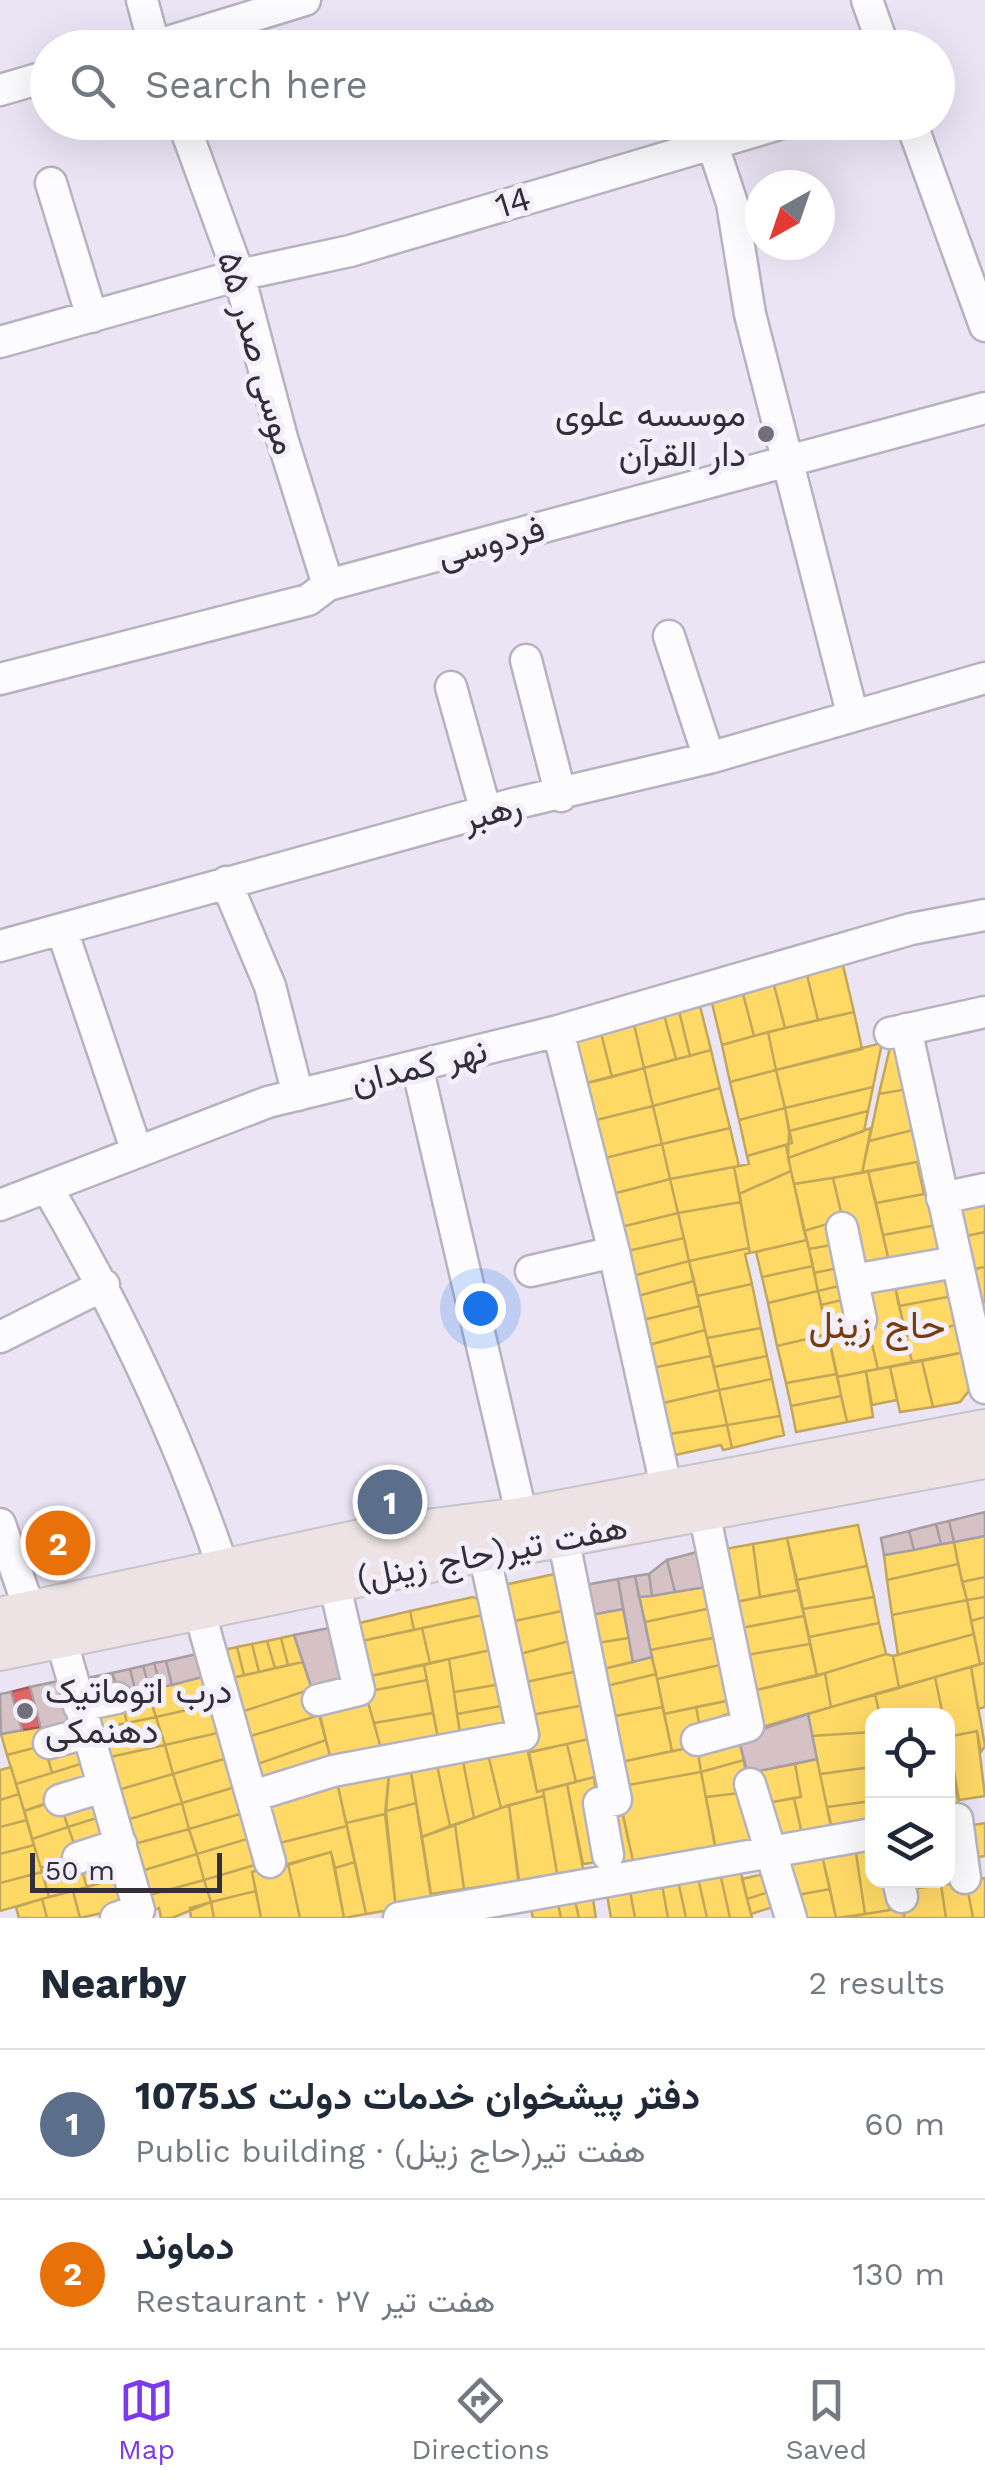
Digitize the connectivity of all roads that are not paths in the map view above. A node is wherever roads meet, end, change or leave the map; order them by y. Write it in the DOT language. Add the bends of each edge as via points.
graph roads {
  1 [pos="142,0"];
  2 [pos="306,0"];
  3 [pos="867,0"];
  4 [pos="148,30"];
  5 [pos="208,30"];
  6 [pos="878,30"];
  7 [pos="30,81"];
  8 [pos="0,90"];
  9 [pos="189,140"];
  10 [pos="685,140"];
  11 [pos="712,140"];
  12 [pos="918,140"];
  13 [pos="51,183"];
  14 [pos="239,275"];
  15 [pos="92,316"];
  16 [pos="985,326"];
  17 [pos="0,342"];
  18 [pos="985,408"];
  19 [pos="791,459"];
  20 [pos="328,584"];
  21 [pos="669,636"];
  22 [pos="526,660"];
  23 [pos="985,678"];
  24 [pos="0,679"];
  25 [pos="451,687"];
  26 [pos="852,713"];
  27 [pos="709,758"];
  28 [pos="561,796"];
  29 [pos="486,812"];
  30 [pos="226,882"];
  31 [pos="985,915"];
  32 [pos="62,930"];
  33 [pos="0,946"];
  34 [pos="985,1012"];
  35 [pos="558,1031"];
  36 [pos="417,1066"];
  37 [pos="298,1095"];
  38 [pos="137,1152"];
  39 [pos="47,1186"];
  40 [pos="985,1189"];
  41 [pos="942,1198"];
  42 [pos="0,1205"];
  43 [pos="842,1228"];
  44 [pos="614,1252"];
  45 [pos="956,1262"];
  46 [pos="531,1271"];
  47 [pos="853,1280"];
  48 [pos="104,1286"];
  49 [pos="976,1310"];
  50 [pos="861,1320"];
  51 [pos="0,1338"];
  52 [pos="985,1388"];
  53 [pos="985,1429"];
  54 [pos="985,1459"];
  55 [pos="667,1491"];
  56 [pos="704,1512"];
  57 [pos="522,1517"];
  58 [pos="0,1524"];
  59 [pos="562,1538"];
  60 [pos="484,1552"];
  61 [pos="223,1568"];
  62 [pos="334,1582"];
  63 [pos="199,1610"];
  64 [pos="15,1614"];
  65 [pos="61,1639"];
  66 [pos="0,1650"];
  67 [pos="117,1698"];
  68 [pos="318,1700"];
  69 [pos="82,1720"];
  70 [pos="698,1740"];
  71 [pos="49,1743"];
  72 [pos="750,1784"];
  73 [pos="254,1796"];
  74 [pos="107,1799"];
  75 [pos="60,1800"];
  76 [pos="963,1818"];
  77 [pos="865,1835"];
  78 [pos="121,1844"];
  79 [pos="770,1851"];
  80 [pos="608,1855"];
  81 [pos="78,1858"];
  82 [pos="270,1862"];
  83 [pos="965,1878"];
  84 [pos="453,1913"];
  85 [pos="116,1918"];
  86 [pos="400,1918"];
  87 [pos="791,1918"];
  1 -- 4 [label="street"];
  2 -- 5 [label="street"];
  3 -- 6 [label="street"];
  7 -- 8 [label="street"];
  9 -- 14 [label="street, موسی صدر ۵۵"];
  10 -- 14 [label="street, 14" via="350,251"];
  11 -- 19 [label="street"];
  12 -- 16 [label="street"];
  13 -- 15 [label="street"];
  14 -- 15 [label="street, 14"];
  14 -- 20 [label="street, موسی صدر ۵۵"];
  15 -- 17 [label="street, 14"];
  18 -- 19 [label="street, فردوسی"];
  19 -- 20 [label="street, فردوسی"];
  19 -- 26 [label="street"];
  20 -- 24 [label="street, فردوسی" via="308,600"];
  21 -- 27 [label="street"];
  22 -- 28 [label="street"];
  23 -- 26 [label="street, رهبر"];
  25 -- 29 [label="street"];
  26 -- 27 [label="street, رهبر"];
  27 -- 28 [label="street, رهبر"];
  28 -- 29 [label="street, رهبر"];
  29 -- 30 [label="street, رهبر"];
  30 -- 32 [label="street, رهبر"];
  30 -- 37 [label="street" via="270,986"];
  31 -- 35 [label="street, نهر کمدان" via="911,929"];
  32 -- 33 [label="street, رهبر"];
  32 -- 38 [label="street"];
  34 -- 41 [label="street" via="898,1031"];
  35 -- 36 [label="street, نهر کمدان"];
  35 -- 44 [label="street"];
  36 -- 37 [label="street, نهر کمدان"];
  36 -- 57 [label="street"];
  37 -- 38 [label="street, نهر کمدان"];
  38 -- 39 [label="street, نهر کمدان"];
  39 -- 42 [label="street, نهر کمدان"];
  39 -- 48 [label="street"];
  40 -- 41 [label="street"];
  41 -- 45 [label="street"];
  43 -- 47 [label="street"];
  44 -- 46 [label="street"];
  44 -- 55 [label="street"];
  45 -- 47 [label="street"];
  45 -- 49 [label="street"];
  47 -- 50 [label="street"];
  48 -- 51 [label="street"];
  48 -- 61 [label="street" via="193,1478"];
  49 -- 52 [label="street"];
  53 -- 55 [label="main road, هفت تیر(حاج زینل)"];
  54 -- 56 [label="main road, هفت تیر(حاج زینل)"];
  55 -- 57 [label="main road, هفت تیر(حاج زینل)"];
  56 -- 59 [label="main road, هفت تیر(حاج زینل)"];
  56 -- 70 [label="street" via="748,1726"];
  57 -- 61 [label="main road, هفت تیر(حاج زینل)" via="379,1535"];
  58 -- 64 [label="street"];
  59 -- 60 [label="main road, هفت تیر(حاج زینل)"];
  59 -- 80 [label="street" via="616,1800 599,1803"];
  60 -- 62 [label="main road, هفت تیر(حاج زینل)"];
  60 -- 73 [label="street" via="526,1743 333,1771"];
  61 -- 64 [label="main road, هفت تیر(حاج زینل)"];
  62 -- 63 [label="main road, هفت تیر(حاج زینل)"];
  62 -- 68 [label="street" via="359,1690"];
  63 -- 65 [label="main road, هفت تیر(حاج زینل)"];
  63 -- 73 [label="street"];
  65 -- 66 [label="main road, هفت تیر(حاج زینل)"];
  65 -- 69 [label="street"];
  67 -- 69 [label="street"];
  69 -- 71 [label="street"];
  69 -- 74 [label="street"];
  72 -- 79 [label="street"];
  73 -- 82 [label="street"];
  74 -- 75 [label="street"];
  74 -- 78 [label="street"];
  76 -- 83 [label="street"];
  77 -- 79 [label="street"];
  78 -- 81 [label="street"];
  78 -- 85 [label="street" via="139,1910"];
  79 -- 84 [label="street"];
  79 -- 87 [label="street"];
  84 -- 86 [label="street"];
}
